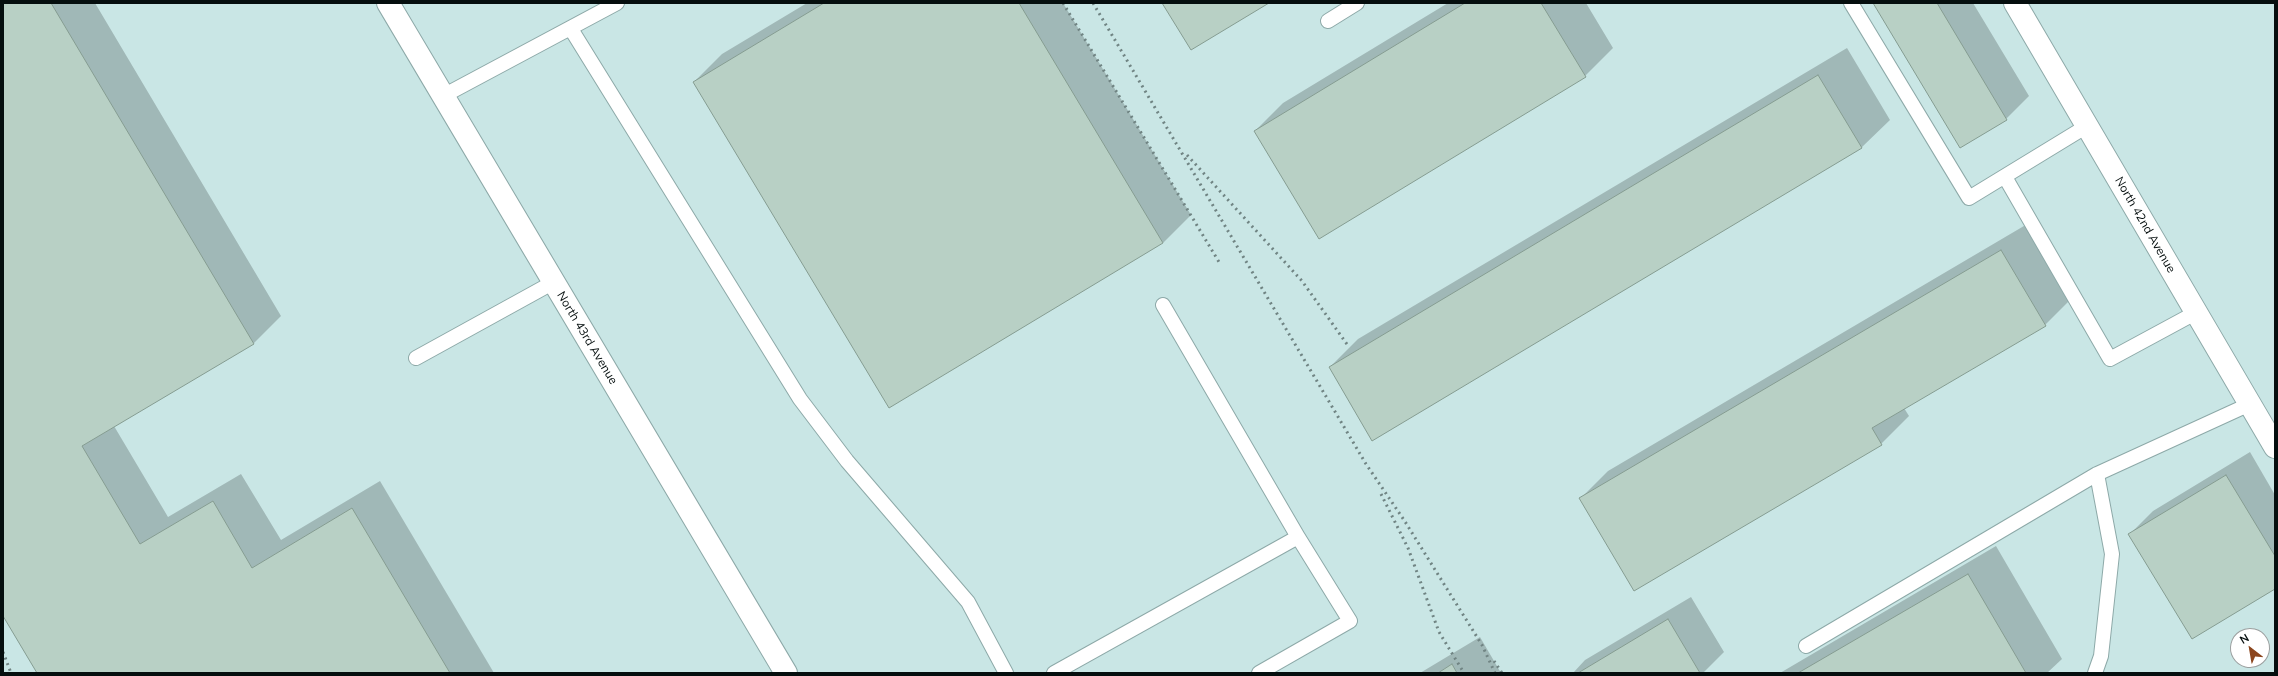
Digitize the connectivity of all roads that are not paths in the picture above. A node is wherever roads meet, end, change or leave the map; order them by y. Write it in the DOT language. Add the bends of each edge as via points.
graph roads {
  1 [pos="388,3"];
  2 [pos="617,3"];
  3 [pos="1357,3"];
  4 [pos="1850,3"];
  5 [pos="2015,3"];
  6 [pos="1328,21"];
  7 [pos="571,29"];
  8 [pos="443,96"];
  9 [pos="2088,126"];
  10 [pos="2005,177"];
  11 [pos="554,282"];
  12 [pos="1163,305"];
  13 [pos="2197,312"];
  14 [pos="416,358"];
  15 [pos="2250,404"];
  16 [pos="2275,447"];
  17 [pos="2096,474"];
  18 [pos="1298,537"];
  19 [pos="1806,646"];
  20 [pos="786,673"];
  21 [pos="1006,673"];
  22 [pos="1054,673"];
  23 [pos="1259,673"];
  24 [pos="2096,673"];
  1 -- 8 [label="main road, North 43rd Avenue"];
  2 -- 7 [label="lane"];
  3 -- 6 [label="lane"];
  4 -- 10 [label="lane" via="1970,198"];
  5 -- 9 [label="main road, North 42nd Avenue"];
  7 -- 8 [label="lane"];
  7 -- 21 [label="lane" via="800,399 847,461 968,602"];
  8 -- 11 [label="main road, North 43rd Avenue"];
  9 -- 10 [label="lane"];
  9 -- 13 [label="main road, North 42nd Avenue"];
  10 -- 13 [label="lane" via="2110,359"];
  11 -- 14 [label="lane"];
  11 -- 20 [label="main road, North 43rd Avenue"];
  12 -- 18 [label="lane"];
  13 -- 15 [label="main road, North 42nd Avenue"];
  15 -- 16 [label="main road, North 42nd Avenue"];
  15 -- 17 [label="lane"];
  17 -- 19 [label="lane"];
  17 -- 24 [label="lane" via="2112,554 2101,656"];
  18 -- 22 [label="lane"];
  18 -- 23 [label="lane" via="1350,621"];
}
